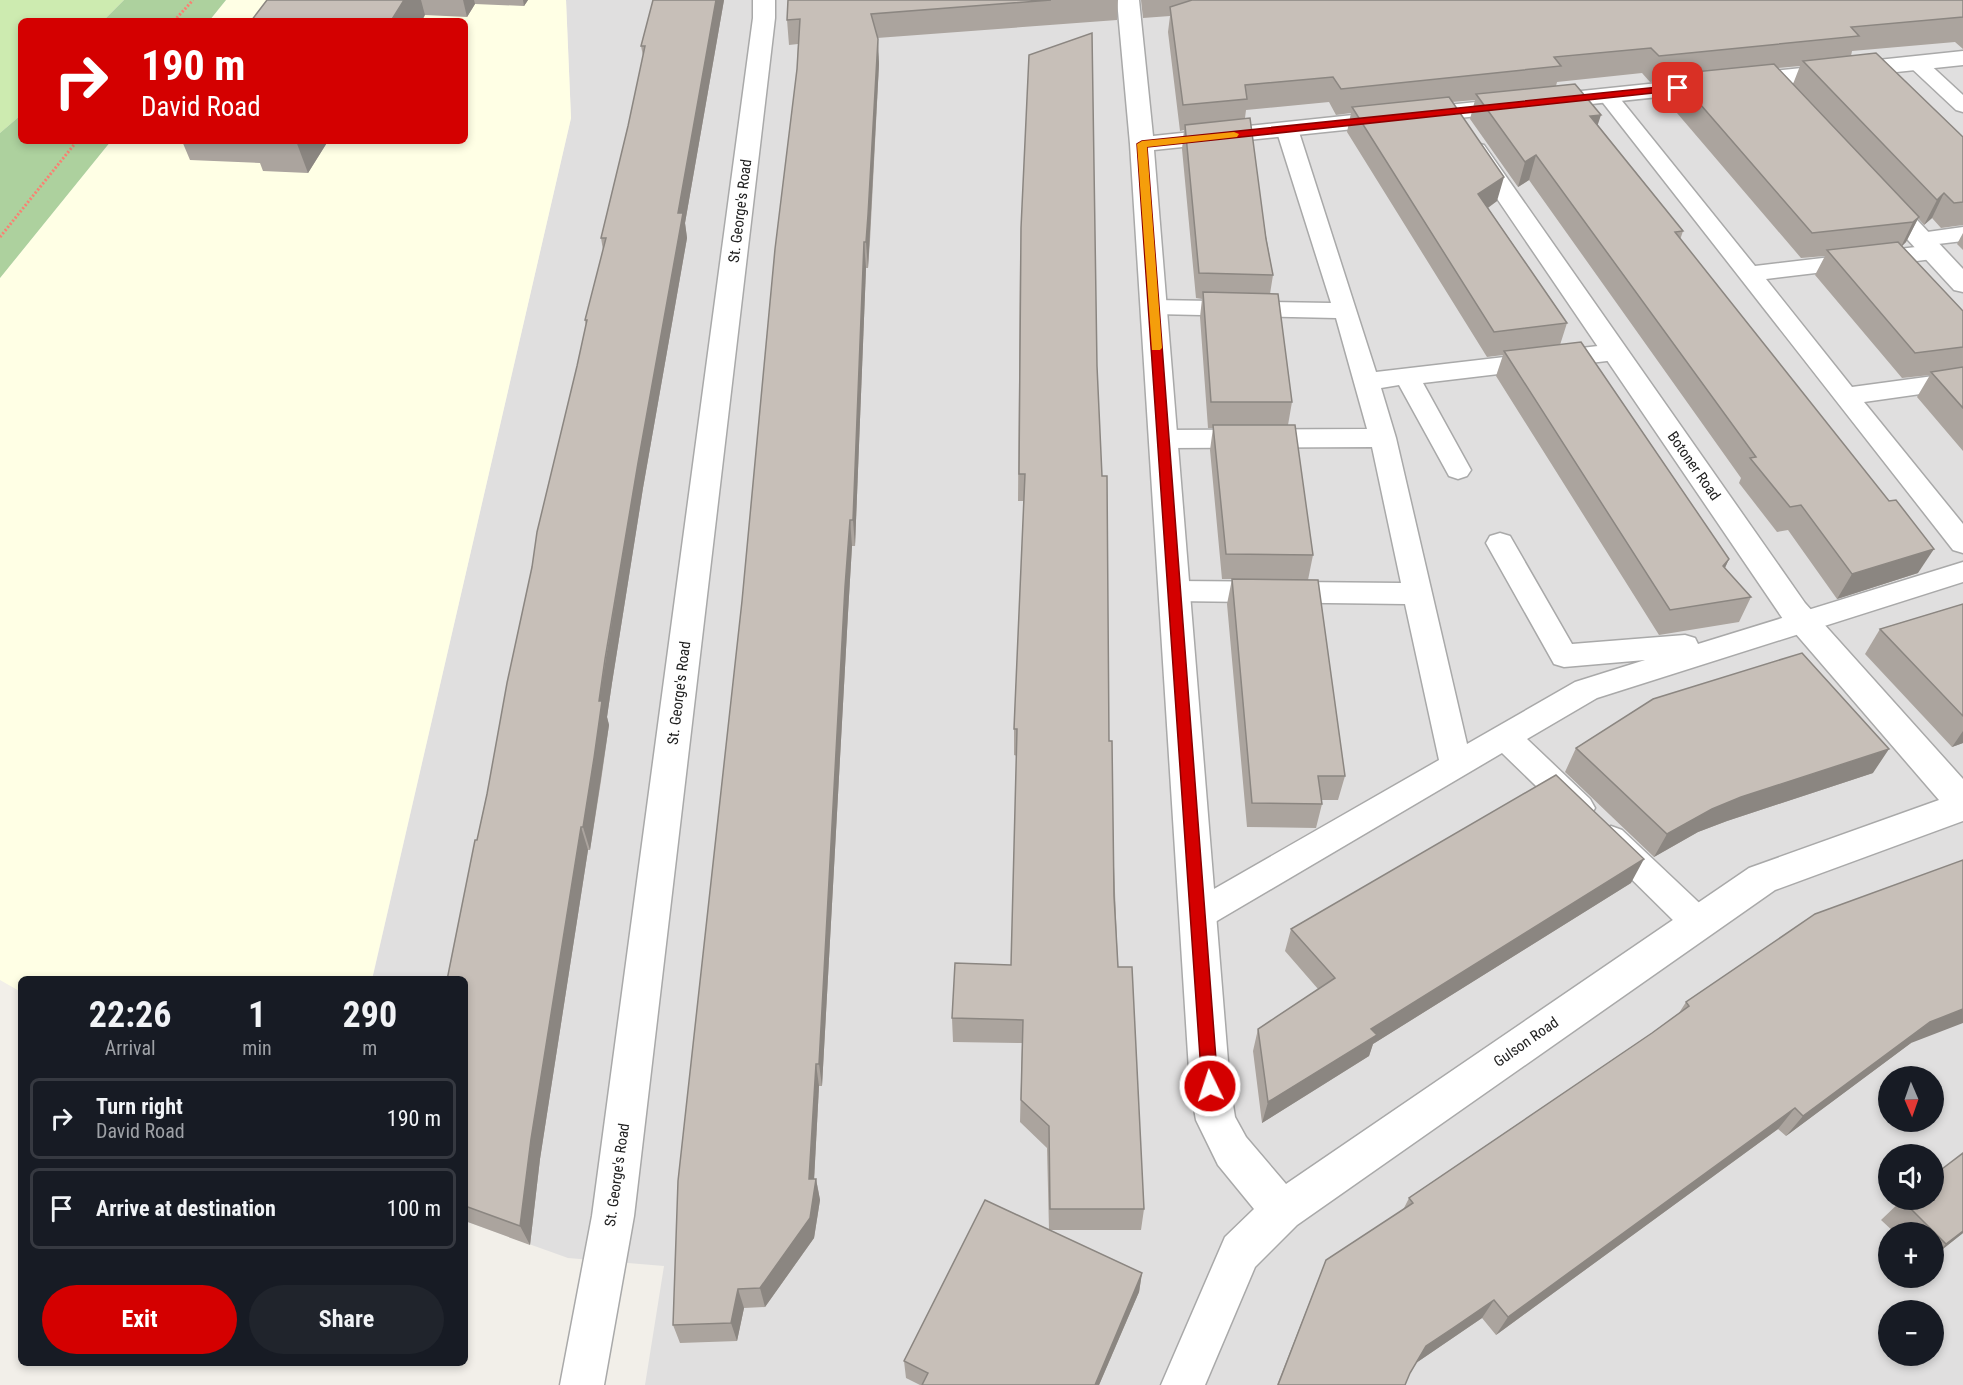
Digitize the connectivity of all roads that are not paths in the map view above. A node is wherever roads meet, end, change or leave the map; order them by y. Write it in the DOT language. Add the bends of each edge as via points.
graph roads {
  1 [pos="764,0"];
  2 [pos="1128,0"];
  3 [pos="1963,58"];
  4 [pos="1917,63"];
  5 [pos="1607,95"];
  6 [pos="1963,106"];
  7 [pos="1450,111"];
  8 [pos="1287,129"];
  9 [pos="1142,144"];
  10 [pos="1866,180"];
  11 [pos="1963,234"];
  12 [pos="1927,245"];
  13 [pos="1749,274"];
  14 [pos="1963,284"];
  15 [pos="1154,307"];
  16 [pos="1346,311"];
  17 [pos="1616,352"];
  18 [pos="1407,376"];
  19 [pos="1963,380"];
  20 [pos="1367,381"];
  21 [pos="1846,396"];
  22 [pos="1383,438"];
  23 [pos="1163,439"];
  24 [pos="1458,470"];
  25 [pos="1500,543"];
  26 [pos="1963,543"];
  27 [pos="1963,572"];
  28 [pos="1174,591"];
  29 [pos="1417,594"];
  30 [pos="1803,622"];
  31 [pos="1741,641"];
  32 [pos="1505,737"];
  33 [pos="1456,765"];
  34 [pos="1963,805"];
  35 [pos="1198,915"];
  36 [pos="1698,923"];
  37 [pos="1282,1211"];
  38 [pos="582,1385"];
  39 [pos="1183,1385"];
  1 -- 38 [label="street, St. George's Road" via="765,18 613,1216"];
  2 -- 9 [label="street"];
  3 -- 4 [label="street"];
  4 -- 5 [label="street" via="1779,87"];
  4 -- 6 [label="lane"];
  5 -- 7 [label="street"];
  5 -- 13 [label="lane"];
  7 -- 8 [label="street"];
  7 -- 17 [label="street, Botoner Road"];
  8 -- 9 [label="street"];
  8 -- 16 [label="lane"];
  9 -- 15 [label="street"];
  10 -- 12 [label="street"];
  11 -- 12 [label="lane"];
  12 -- 13 [label="lane"];
  12 -- 14 [label="street"];
  13 -- 21 [label="lane"];
  15 -- 16 [label="lane"];
  15 -- 23 [label="street"];
  16 -- 20 [label="lane"];
  17 -- 18 [label="lane"];
  17 -- 30 [label="street, Botoner Road"];
  18 -- 20 [label="lane"];
  18 -- 24 [label="lane"];
  19 -- 21 [label="lane"];
  20 -- 22 [label="lane"];
  21 -- 26 [label="lane"];
  22 -- 23 [label="lane"];
  22 -- 29 [label="lane"];
  23 -- 28 [label="street"];
  25 -- 31 [label="lane" via="1564,656"];
  27 -- 30 [label="lane"];
  28 -- 29 [label="lane"];
  28 -- 35 [label="street"];
  29 -- 33 [label="lane"];
  30 -- 31 [label="lane"];
  30 -- 34 [label="street, Botoner Road"];
  31 -- 32 [label="lane" via="1586,690"];
  32 -- 33 [label="lane"];
  32 -- 36 [label="lane"];
  33 -- 35 [label="lane"];
  34 -- 36 [label="street, Gulson Road" via="1762,879"];
  35 -- 37 [label="street" via="1210,1086 1216,1120 1232,1151"];
  36 -- 37 [label="street, Gulson Road"];
  37 -- 39 [label="street, Gulson Road" via="1240,1252"];
}
